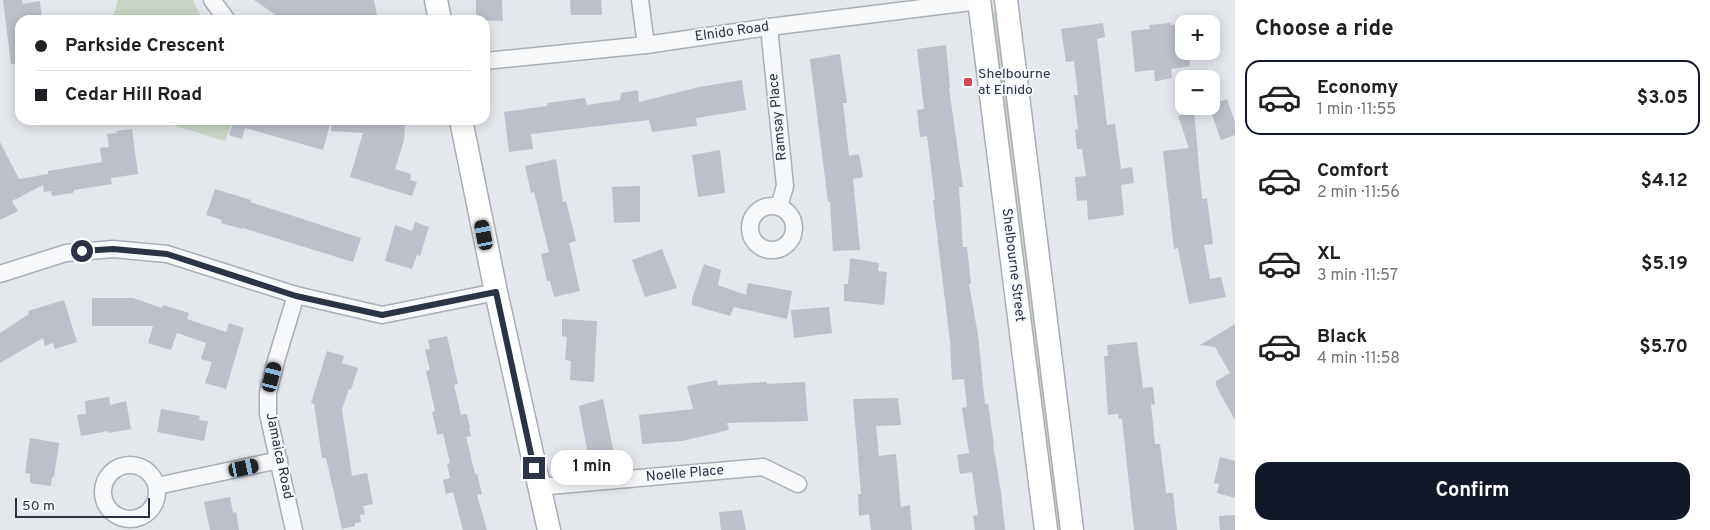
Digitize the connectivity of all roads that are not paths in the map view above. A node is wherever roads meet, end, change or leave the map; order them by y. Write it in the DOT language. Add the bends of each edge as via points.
graph roads {
  1 [pos="212,0"];
  2 [pos="436,0"];
  3 [pos="640,0"];
  4 [pos="983,0"];
  5 [pos="1006,0"];
  6 [pos="223,15"];
  7 [pos="439,15"];
  8 [pos="769,27"];
  9 [pos="646,45"];
  10 [pos="490,61"];
  11 [pos="462,125"];
  12 [pos="779,207"];
  13 [pos="0,274"];
  14 [pos="496,292"];
  15 [pos="296,296"];
  16 [pos="279,460"];
  17 [pos="798,484"];
  18 [pos="157,486"];
  19 [pos="538,487"];
  20 [pos="294,530"];
  21 [pos="548,530"];
  22 [pos="1046,530"];
  23 [pos="1072,530"];
  1 -- 6 [label="street"];
  2 -- 7 [label="main road"];
  3 -- 9 [label="street"];
  4 -- 8 [label="street, Elnido Road"];
  4 -- 22 [label="main road, Shelbourne Street"];
  5 -- 23 [label="main road, Shelbourne Street"];
  8 -- 9 [label="street, Elnido Road"];
  8 -- 12 [label="street, Ramsay Place" via="785,186"];
  9 -- 10 [label="street, Elnido Road"];
  11 -- 14 [label="main road"];
  13 -- 15 [label="street" via="66,252 113,249 167,254"];
  14 -- 15 [label="street" via="382,315"];
  14 -- 19 [label="main road"];
  15 -- 16 [label="street, Jamaica Road" via="268,393 268,414"];
  16 -- 18 [label="street"];
  16 -- 20 [label="street, Jamaica Road"];
  17 -- 19 [label="street, Noelle Place" via="763,467"];
  19 -- 21 [label="main road"];
}
